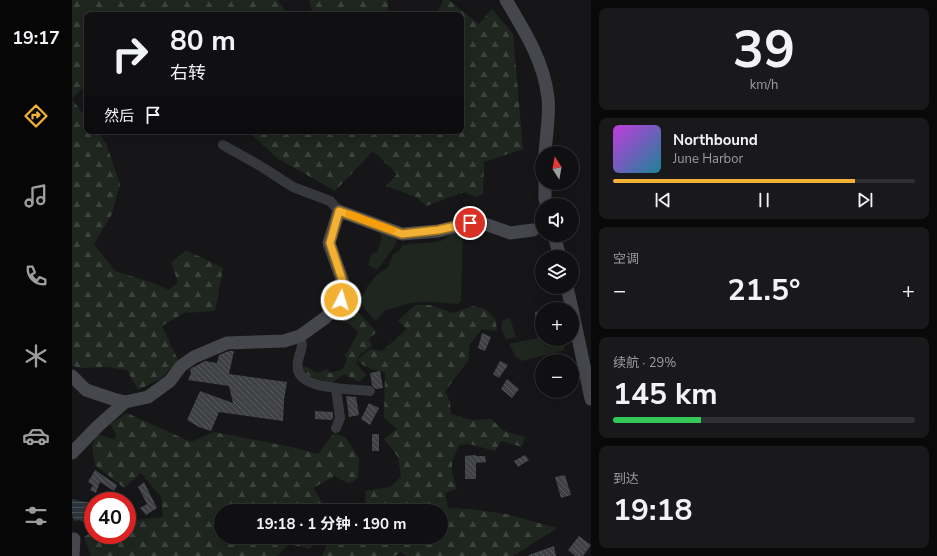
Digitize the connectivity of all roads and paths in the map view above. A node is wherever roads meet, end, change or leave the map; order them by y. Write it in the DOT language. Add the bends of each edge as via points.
graph roads {
  1 [pos="506,0"];
  2 [pos="224,145"];
  3 [pos="545,146"];
  4 [pos="339,211"];
  5 [pos="533,230"];
  6 [pos="300,336"];
  7 [pos="579,342"];
  8 [pos="72,376"];
  9 [pos="336,388"];
  10 [pos="370,391"];
  11 [pos="591,399"];
  12 [pos="126,402"];
  13 [pos="336,428"];
  14 [pos="72,453"];
  15 [pos="73,536"];
  16 [pos="73,556"];
  1 -- 3 [label="street" via="527,35 541,66 548,98"];
  2 -- 4 [label="street" via="293,187 330,201"];
  4 -- 5 [label="street" via="402,234 470,223 485,224 510,233"];
  4 -- 6 [label="street" via="330,243 343,282 341,300 325,318"];
  6 -- 9 [label="street" via="302,345 297,361 299,372 309,382"];
  6 -- 12 [label="street" via="284,341 227,343 194,357 181,366 170,381 148,397"];
  7 -- 11 [label="street"];
  8 -- 12 [label="street" via="86,390"];
  9 -- 10 [label="street"];
  9 -- 13 [label="street" via="340,418"];
  12 -- 14 [label="street"];
  15 -- 16 [label="street"];
}
